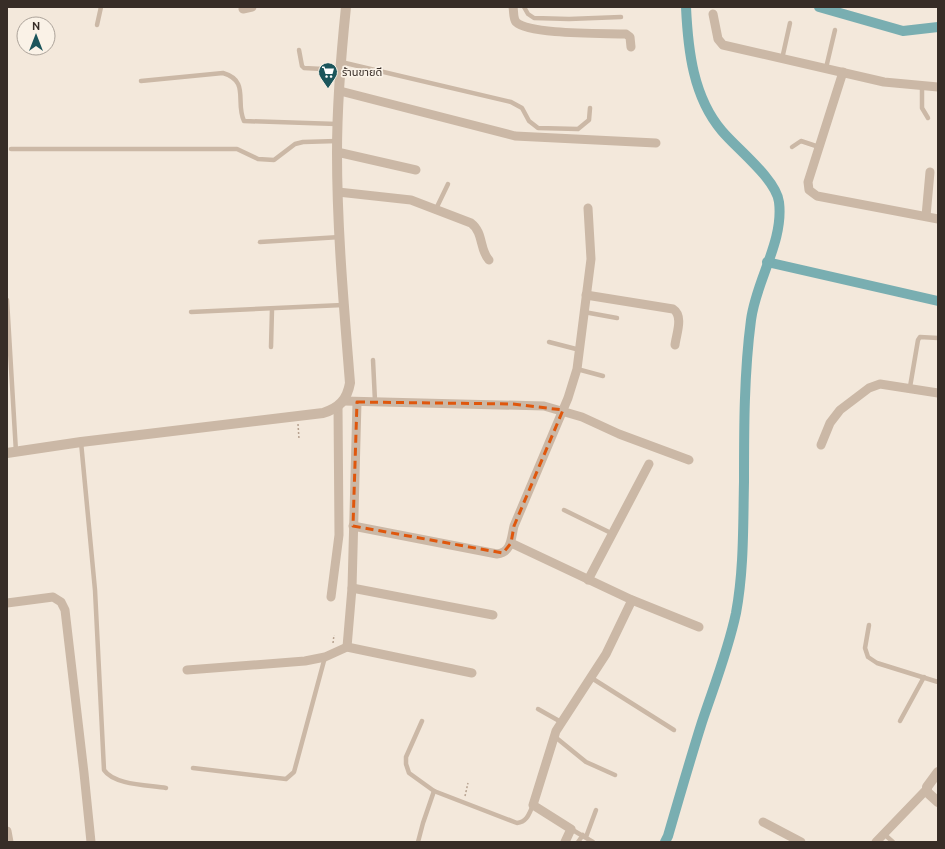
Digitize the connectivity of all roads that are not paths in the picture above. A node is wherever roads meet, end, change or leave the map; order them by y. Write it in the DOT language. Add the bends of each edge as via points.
graph roads {
  1 [pos="101,7"];
  2 [pos="252,7"];
  3 [pos="346,7"];
  4 [pos="514,7"];
  5 [pos="524,7"];
  6 [pos="243,9"];
  7 [pos="713,14"];
  8 [pos="622,17"];
  9 [pos="790,23"];
  10 [pos="97,25"];
  11 [pos="835,30"];
  12 [pos="631,47"];
  13 [pos="299,50"];
  14 [pos="782,59"];
  15 [pos="341,66"];
  16 [pos="826,68"];
  17 [pos="843,72"];
  18 [pos="141,81"];
  19 [pos="922,86"];
  20 [pos="938,87"];
  21 [pos="340,92"];
  22 [pos="590,108"];
  23 [pos="928,118"];
  24 [pos="338,124"];
  25 [pos="337,141"];
  26 [pos="656,143"];
  27 [pos="792,147"];
  28 [pos="819,147"];
  29 [pos="11,149"];
  30 [pos="337,152"];
  31 [pos="416,170"];
  32 [pos="930,172"];
  33 [pos="448,184"];
  34 [pos="338,192"];
  35 [pos="588,208"];
  36 [pos="435,211"];
  37 [pos="926,216"];
  38 [pos="938,219"];
  39 [pos="340,237"];
  40 [pos="260,242"];
  41 [pos="489,260"];
  42 [pos="586,295"];
  43 [pos="7,300"];
  44 [pos="344,305"];
  45 [pos="272,309"];
  46 [pos="191,312"];
  47 [pos="584,312"];
  48 [pos="617,318"];
  49 [pos="938,338"];
  50 [pos="549,342"];
  51 [pos="675,346"];
  52 [pos="271,347"];
  53 [pos="580,350"];
  54 [pos="373,360"];
  55 [pos="577,369"];
  56 [pos="603,376"];
  57 [pos="910,387"];
  58 [pos="938,393"];
  59 [pos="375,401"];
  60 [pos="356,402"];
  61 [pos="341,404"];
  62 [pos="563,410"];
  63 [pos="80,442"];
  64 [pos="821,445"];
  65 [pos="12,452"];
  66 [pos="689,460"];
  67 [pos="649,464"];
  68 [pos="564,510"];
  69 [pos="353,526"];
  70 [pos="613,534"];
  71 [pos="511,543"];
  72 [pos="588,580"];
  73 [pos="352,588"];
  74 [pos="331,598"];
  75 [pos="632,600"];
  76 [pos="7,603"];
  77 [pos="493,615"];
  78 [pos="869,625"];
  79 [pos="699,627"];
  80 [pos="347,647"];
  81 [pos="325,657"];
  82 [pos="188,670"];
  83 [pos="472,673"];
  84 [pos="590,677"];
  85 [pos="924,677"];
  86 [pos="938,682"];
  87 [pos="538,709"];
  88 [pos="422,721"];
  89 [pos="900,721"];
  90 [pos="561,722"];
  91 [pos="674,730"];
  92 [pos="554,736"];
  93 [pos="192,768"];
  94 [pos="938,772"];
  95 [pos="615,775"];
  96 [pos="166,788"];
  97 [pos="926,789"];
  98 [pos="434,792"];
  99 [pos="938,802"];
  100 [pos="533,806"];
  101 [pos="596,810"];
  102 [pos="763,822"];
  103 [pos="571,829"];
  104 [pos="7,831"];
  105 [pos="884,834"];
  106 [pos="584,836"];
  107 [pos="9,842"];
  108 [pos="91,842"];
  109 [pos="418,842"];
  110 [pos="565,842"];
  111 [pos="578,842"];
  112 [pos="594,842"];
  113 [pos="801,842"];
  114 [pos="876,842"];
  115 [pos="892,842"];
  1 -- 10 [label="lane"];
  2 -- 6 [label="street"];
  3 -- 15 [label="street"];
  4 -- 12 [label="street" via="514,18 517,22 535,30 626,34 630,37"];
  5 -- 8 [label="lane" via="534,18"];
  7 -- 14 [label="street" via="718,39 723,45"];
  9 -- 14 [label="lane"];
  11 -- 16 [label="lane"];
  13 -- 15 [label="lane" via="304,68"];
  14 -- 16 [label="street"];
  15 -- 21 [label="street"];
  15 -- 22 [label="lane" via="511,102 522,108 529,121 538,128 578,129 589,120"];
  16 -- 17 [label="street"];
  17 -- 19 [label="street" via="884,82"];
  17 -- 28 [label="street"];
  18 -- 24 [label="lane" via="223,73 238,82 244,121"];
  19 -- 20 [label="street"];
  19 -- 23 [label="lane" via="922,108"];
  21 -- 24 [label="street"];
  21 -- 26 [label="street" via="515,136"];
  24 -- 25 [label="street"];
  25 -- 29 [label="lane" via="295,144 274,160 258,159 237,149"];
  25 -- 30 [label="street"];
  27 -- 28 [label="lane" via="801,141"];
  28 -- 37 [label="street" via="808,182 809,190 817,196"];
  30 -- 31 [label="street"];
  30 -- 34 [label="street"];
  32 -- 37 [label="street"];
  33 -- 36 [label="lane"];
  34 -- 36 [label="street" via="411,200"];
  34 -- 39 [label="street"];
  35 -- 42 [label="street" via="591,259"];
  36 -- 41 [label="street" via="474,226 480,235 484,255"];
  37 -- 38 [label="street"];
  39 -- 40 [label="lane"];
  39 -- 44 [label="street"];
  42 -- 47 [label="street"];
  42 -- 51 [label="street" via="677,311 679,316"];
  43 -- 65 [label="lane"];
  44 -- 45 [label="lane"];
  44 -- 61 [label="street" via="350,383 348,394"];
  45 -- 46 [label="lane"];
  45 -- 52 [label="lane"];
  47 -- 48 [label="lane"];
  47 -- 53 [label="street"];
  49 -- 57 [label="lane" via="920,337 918,340"];
  50 -- 53 [label="lane"];
  53 -- 55 [label="street"];
  54 -- 59 [label="lane"];
  55 -- 56 [label="lane"];
  55 -- 62 [label="street"];
  57 -- 58 [label="street"];
  57 -- 64 [label="street" via="880,384 869,388 840,410 830,423"];
  59 -- 60 [label="street"];
  59 -- 62 [label="street" via="513,404"];
  60 -- 61 [label="street"];
  60 -- 69 [label="street"];
  61 -- 63 [label="street" via="323,413 298,417"];
  61 -- 74 [label="street" via="339,535"];
  62 -- 66 [label="street"];
  62 -- 71 [label="street" via="514,526"];
  63 -- 65 [label="street"];
  63 -- 96 [label="lane" via="95,590 104,770 108,776 116,780"];
  67 -- 70 [label="street"];
  68 -- 70 [label="lane"];
  69 -- 71 [label="street" via="497,554 503,553"];
  69 -- 73 [label="street"];
  70 -- 72 [label="street"];
  71 -- 72 [label="street"];
  72 -- 75 [label="street"];
  73 -- 77 [label="street"];
  73 -- 80 [label="street"];
  75 -- 79 [label="street"];
  75 -- 84 [label="street" via="606,654"];
  76 -- 108 [label="street" via="53,597 61,602 65,610"];
  78 -- 85 [label="lane" via="866,648 868,657 877,663"];
  80 -- 81 [label="street"];
  80 -- 83 [label="street"];
  81 -- 82 [label="street"];
  81 -- 93 [label="lane" via="294,772 290,777 286,779"];
  84 -- 90 [label="street"];
  84 -- 91 [label="lane"];
  85 -- 86 [label="lane"];
  85 -- 89 [label="lane"];
  87 -- 90 [label="lane"];
  88 -- 98 [label="lane" via="406,757 406,764 409,773"];
  90 -- 92 [label="street"];
  92 -- 95 [label="lane" via="586,762"];
  92 -- 100 [label="street"];
  94 -- 97 [label="street" via="927,784"];
  97 -- 99 [label="street"];
  97 -- 105 [label="street"];
  98 -- 100 [label="lane" via="517,823 527,819"];
  98 -- 109 [label="lane"];
  100 -- 103 [label="street"];
  101 -- 106 [label="lane"];
  102 -- 113 [label="street"];
  103 -- 106 [label="lane"];
  103 -- 110 [label="street"];
  104 -- 107 [label="street"];
  105 -- 114 [label="street"];
  105 -- 115 [label="lane"];
  106 -- 111 [label="lane"];
  106 -- 112 [label="lane"];
}
